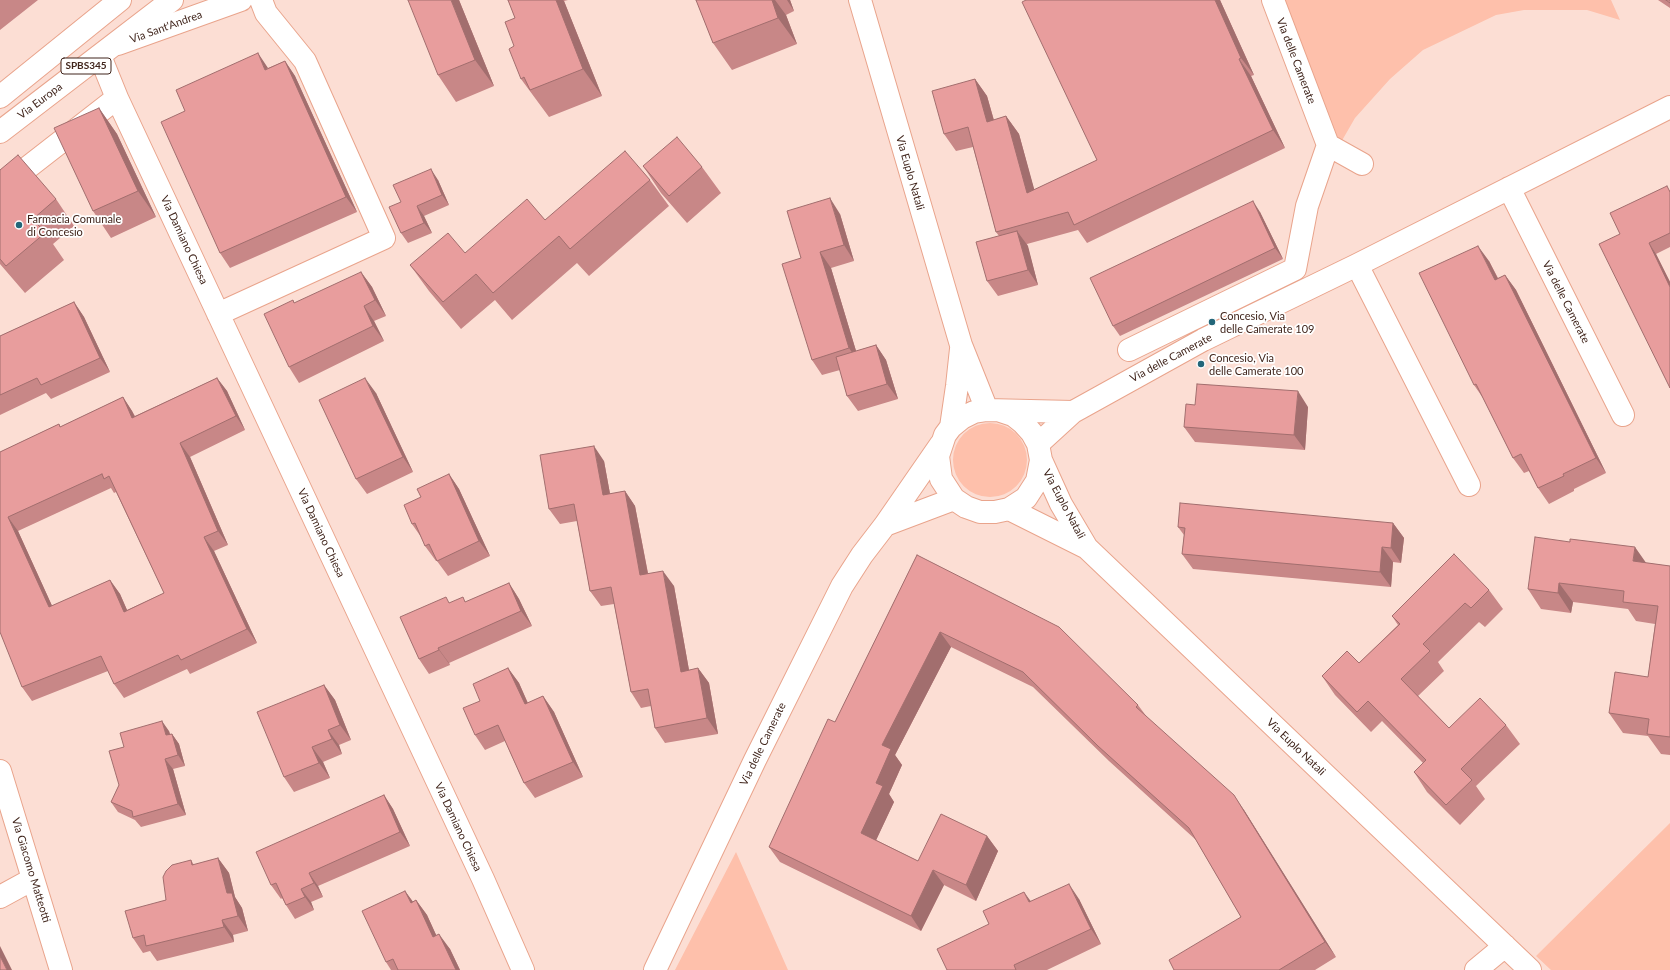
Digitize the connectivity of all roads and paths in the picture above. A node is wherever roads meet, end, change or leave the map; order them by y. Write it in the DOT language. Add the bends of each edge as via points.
graph roads {
  1 [pos="120,0"];
  2 [pos="172,0"];
  3 [pos="242,0"];
  4 [pos="261,0"];
  5 [pos="860,0"];
  6 [pos="1273,0"];
  7 [pos="107,51"];
  8 [pos="0,97"];
  9 [pos="118,98"];
  10 [pos="1670,107"];
  11 [pos="0,132"];
  12 [pos="1328,145"];
  13 [pos="1362,164"];
  14 [pos="1509,188"];
  15 [pos="0,189"];
  16 [pos="1357,265"];
  17 [pos="218,314"];
  18 [pos="961,346"];
  19 [pos="1129,350"];
  20 [pos="994,411"];
  21 [pos="1073,412"];
  22 [pos="1623,415"];
  23 [pos="946,436"];
  24 [pos="1039,452"];
  25 [pos="1469,485"];
  26 [pos="954,499"];
  27 [pos="1009,509"];
  28 [pos="885,525"];
  29 [pos="1087,548"];
  30 [pos="0,771"];
  31 [pos="33,879"];
  32 [pos="0,897"];
  33 [pos="1505,946"];
  34 [pos="61,970"];
  35 [pos="523,970"];
  36 [pos="655,970"];
  37 [pos="1476,970"];
  38 [pos="1530,970"];
  1 -- 8 [label="street, SPBS345"];
  2 -- 7 [label="street, Via Europa / SPBS345"];
  3 -- 7 [label="street, Via Sant'Andrea"];
  4 -- 17 [label="street" via="266,13 305,61 384,238"];
  5 -- 18 [label="street, Via Euplo Natali"];
  6 -- 12 [label="street, Via delle Camerate"];
  7 -- 9 [label="street"];
  7 -- 11 [label="street, Via Europa / SPBS345"];
  9 -- 15 [label="street"];
  9 -- 17 [label="street, Via Damiano Chiesa"];
  10 -- 14 [label="street, Via delle Camerate"];
  12 -- 13 [label="street"];
  12 -- 19 [label="street" via="1307,206 1295,269"];
  14 -- 16 [label="street, Via delle Camerate"];
  14 -- 22 [label="street, Via delle Camerate"];
  16 -- 21 [label="street, Via delle Camerate" via="1203,340"];
  16 -- 25 [label="street"];
  17 -- 35 [label="street, Via Damiano Chiesa" via="483,879"];
  18 -- 20 [label="street, Via Euplo Natali"];
  18 -- 23 [label="street, Via Euplo Natali" via="957,386"];
  20 -- 21 [label="street, Via delle Camerate"];
  20 -- 23 [label="street, Via delle Camerate" via="974,412 962,418"];
  20 -- 24 [label="street" via="1013,415 1023,423 1032,433"];
  21 -- 24 [label="street, Via delle Camerate"];
  23 -- 26 [label="street" via="938,456 942,479"];
  23 -- 28 [label="street, Via delle Camerate"];
  24 -- 27 [label="street" via="1037,481 1026,498"];
  24 -- 29 [label="street, Via Euplo Natali" via="1061,504"];
  26 -- 27 [label="street" via="980,512"];
  26 -- 28 [label="street"];
  27 -- 29 [label="street, Via Euplo Natali"];
  28 -- 36 [label="street, Via delle Camerate" via="842,586 755,760"];
  29 -- 33 [label="street, Via Euplo Natali"];
  30 -- 31 [label="street, Via Giacomo Matteotti"];
  31 -- 32 [label="street"];
  31 -- 34 [label="street, Via Giacomo Matteotti"];
  33 -- 37 [label="street"];
  33 -- 38 [label="street, Via Euplo Natali"];
}
